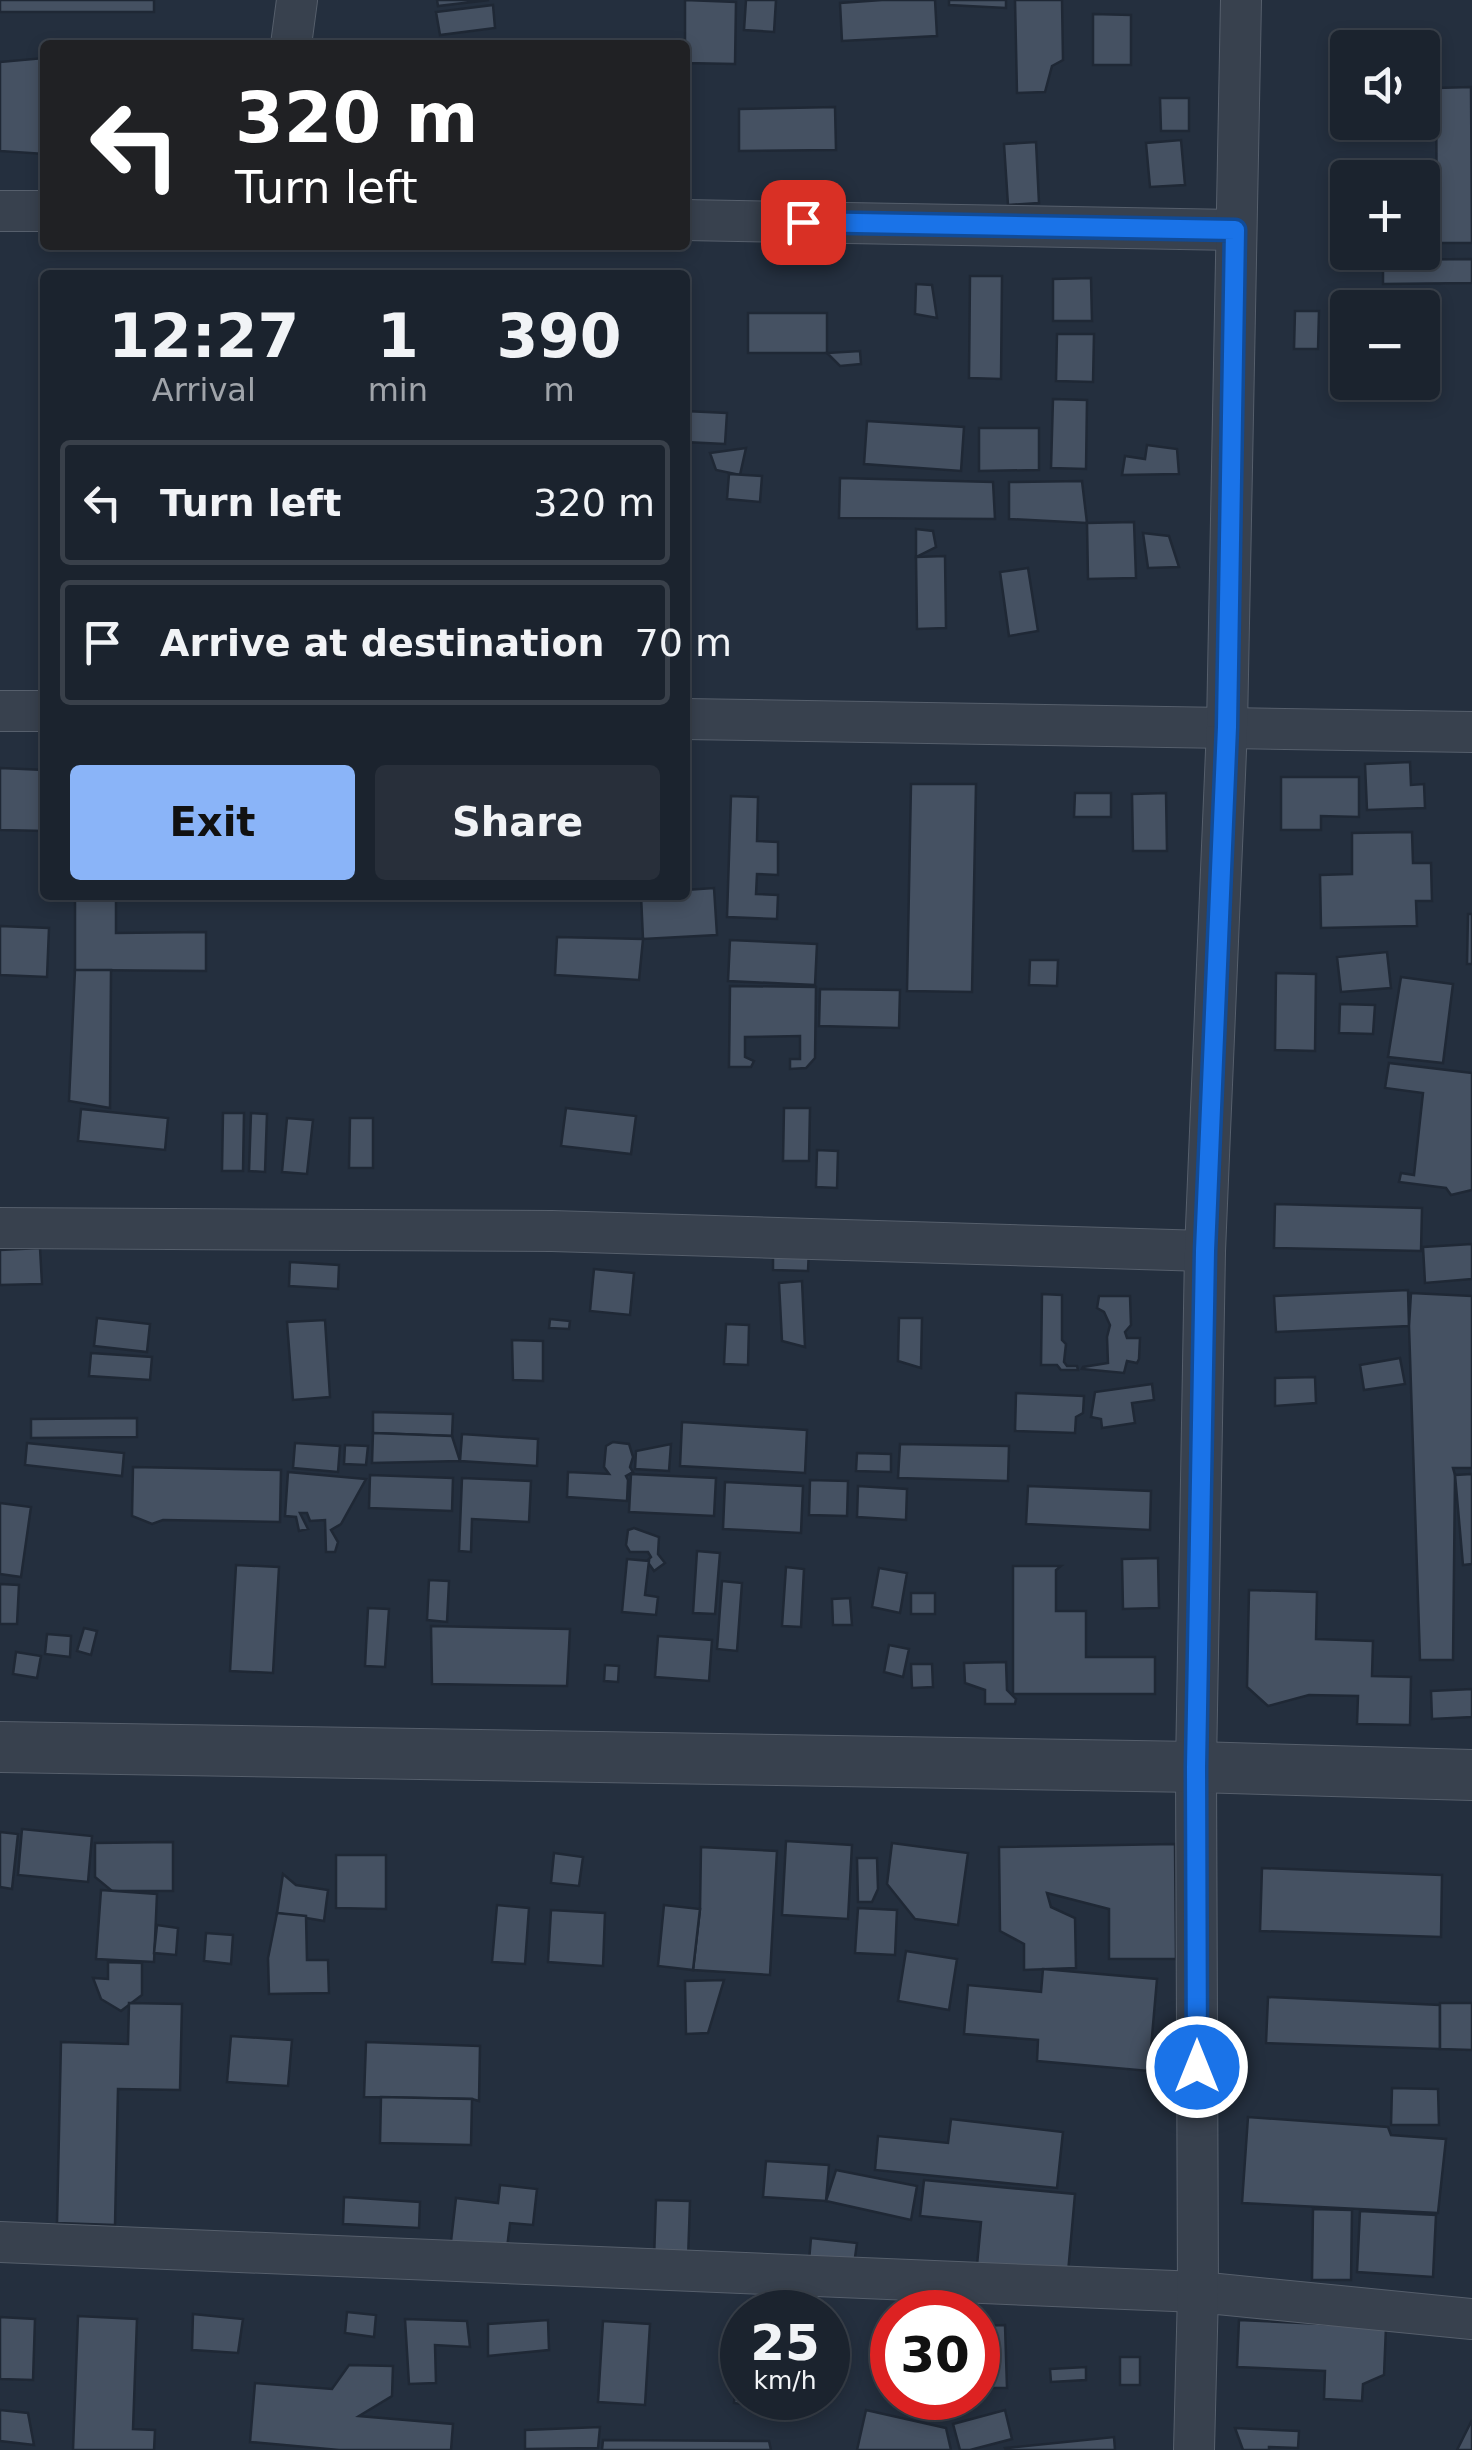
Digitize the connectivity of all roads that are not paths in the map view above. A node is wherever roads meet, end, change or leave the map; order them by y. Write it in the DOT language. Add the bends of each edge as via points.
graph roads {
  1 [pos="296,0"];
  2 [pos="1240,0"];
  3 [pos="292,40"];
  4 [pos="0,211"];
  5 [pos="40,211"];
  6 [pos="690,220"];
  7 [pos="1235,230"];
  8 [pos="0,711"];
  9 [pos="40,711"];
  10 [pos="690,720"];
  11 [pos="1227,727"];
  12 [pos="1472,732"];
  13 [pos="0,1228"];
  14 [pos="1205,1251"];
  15 [pos="0,1747"];
  16 [pos="1196,1767"];
  17 [pos="1472,1775"];
  18 [pos="0,2242"];
  19 [pos="1198,2292"];
  20 [pos="1472,2319"];
  21 [pos="1194,2450"];
  1 -- 3 [label="street"];
  2 -- 7 [label="street"];
  4 -- 5 [label="street"];
  6 -- 7 [label="street"];
  7 -- 11 [label="street"];
  8 -- 9 [label="street"];
  10 -- 11 [label="street"];
  11 -- 12 [label="street"];
  11 -- 14 [label="street"];
  13 -- 14 [label="street" via="552,1231"];
  14 -- 16 [label="street"];
  15 -- 16 [label="street"];
  16 -- 17 [label="street"];
  16 -- 19 [label="street"];
  18 -- 19 [label="street"];
  19 -- 20 [label="street"];
  19 -- 21 [label="street"];
}
